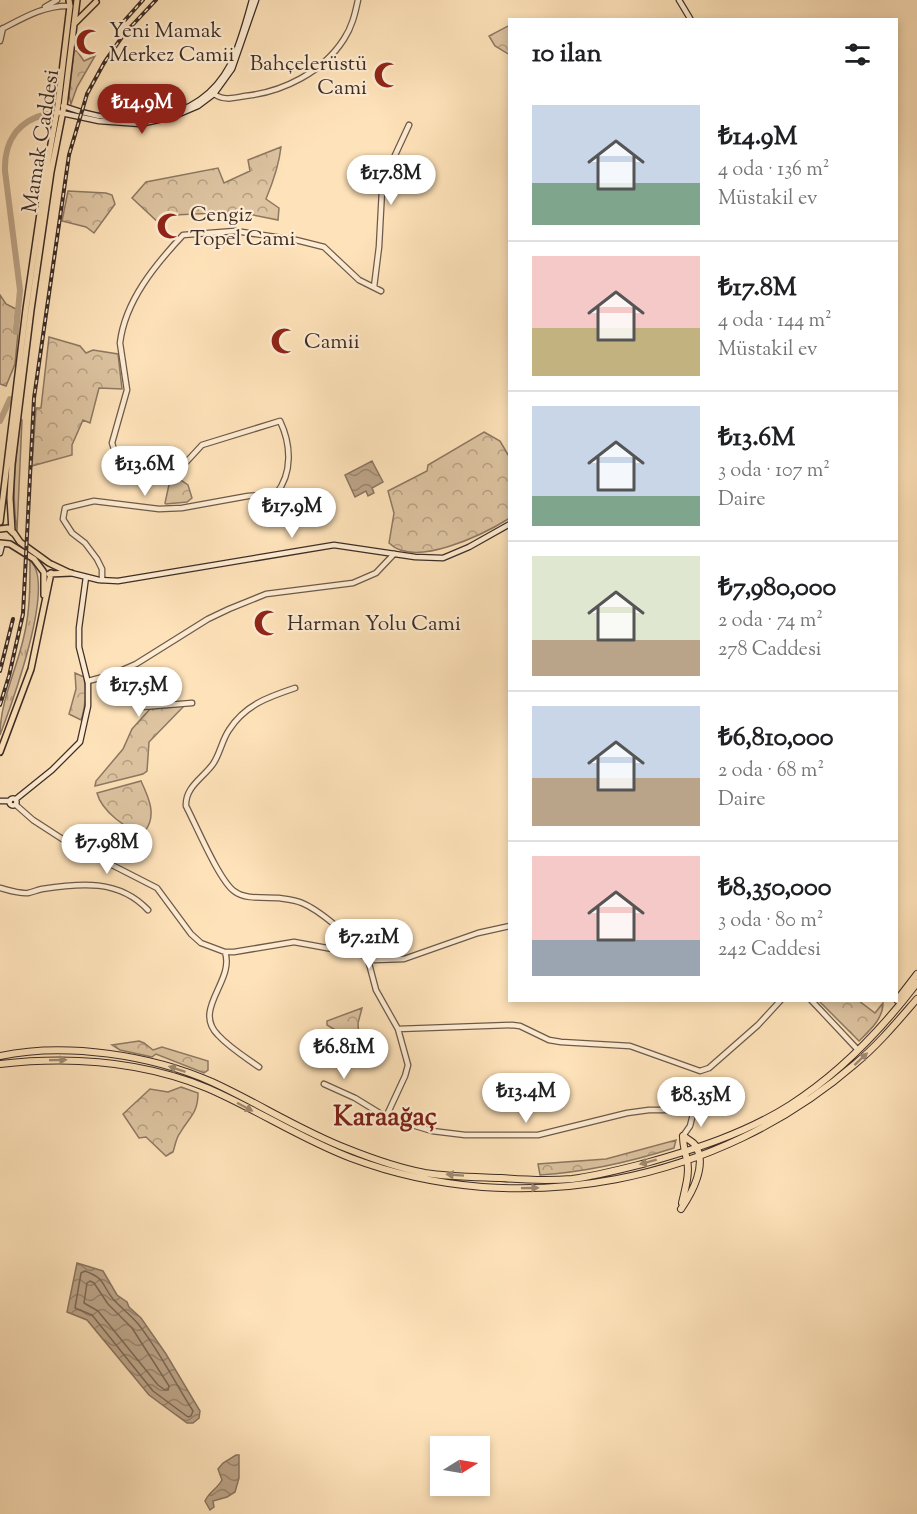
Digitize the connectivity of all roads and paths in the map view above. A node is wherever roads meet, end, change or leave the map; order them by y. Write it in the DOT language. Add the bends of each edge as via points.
graph roads {
  1 [pos="57,0"];
  2 [pos="254,0"];
  3 [pos="358,0"];
  4 [pos="679,0"];
  5 [pos="96,2"];
  6 [pos="73,3"];
  7 [pos="44,9"];
  8 [pos="690,18"];
  9 [pos="74,24"];
  10 [pos="2,29"];
  11 [pos="0,41"];
  12 [pos="214,92"];
  13 [pos="61,106"];
  14 [pos="60,113"];
  15 [pos="409,125"];
  16 [pos="374,287"];
  17 [pos="381,291"];
  18 [pos="0,522"];
  19 [pos="508,525"];
  20 [pos="0,529"];
  21 [pos="13,532"];
  22 [pos="1,544"];
  23 [pos="9,544"];
  24 [pos="0,553"];
  25 [pos="394,554"];
  26 [pos="50,564"];
  27 [pos="44,572"];
  28 [pos="52,573"];
  29 [pos="71,573"];
  30 [pos="86,577"];
  31 [pos="102,580"];
  32 [pos="104,676"];
  33 [pos="88,681"];
  34 [pos="295,688"];
  35 [pos="192,703"];
  36 [pos="0,744"];
  37 [pos="0,752"];
  38 [pos="0,801"];
  39 [pos="16,802"];
  40 [pos="0,888"];
  41 [pos="148,910"];
  42 [pos="508,926"];
  43 [pos="225,952"];
  44 [pos="360,954"];
  45 [pos="366,956"];
  46 [pos="917,974"];
  47 [pos="917,983"];
  48 [pos="898,999"];
  49 [pos="917,999"];
  50 [pos="779,1002"];
  51 [pos="813,1002"];
  52 [pos="896,1002"];
  53 [pos="917,1004"];
  54 [pos="890,1017"];
  55 [pos="900,1019"];
  56 [pos="398,1029"];
  57 [pos="858,1050"];
  58 [pos="0,1056"];
  59 [pos="0,1065"];
  60 [pos="259,1067"];
  61 [pos="324,1084"];
  62 [pos="386,1117"];
  63 [pos="683,1136"];
  64 [pos="697,1149"];
  65 [pos="684,1152"];
  66 [pos="700,1156"];
  67 [pos="687,1160"];
  1 -- 7 [label="street"];
  2 -- 12 [label="street" via="238,56"];
  3 -- 12 [label="street" via="343,40 298,80 260,95 222,99"];
  4 -- 8 [label="street"];
  5 -- 9 [label="main road"];
  6 -- 7 [label="street"];
  6 -- 9 [label="main road, Mamak Caddesi"];
  6 -- 13 [label="main road, Mamak Caddesi"];
  7 -- 10 [label="street"];
  9 -- 13 [label="main road, Mamak Caddesi"];
  10 -- 11 [label="street"];
  12 -- 13 [label="street" via="163,116 140,119 98,117"];
  12 -- 14 [label="street" via="179,115 140,124"];
  13 -- 14 [label="main road, Mamak Caddesi"];
  14 -- 18 [label="main road, Mamak Caddesi" via="26,309"];
  14 -- 21 [label="main road, Mamak Caddesi" via="12,464"];
  15 -- 16 [label="street" via="382,190"];
  16 -- 17 [label="street"];
  16 -- 31 [label="street" via="360,280 324,247 297,240 235,231 183,235 168,251 133,299 120,343 127,390 112,443 114,449 125,462 148,473 167,476 178,471 202,445 280,421 289,443 287,471 276,494 182,508 155,509 101,501 65,508 63,519 98,559"];
  19 -- 25 [label="street" via="443,558"];
  20 -- 21 [label="main road" via="5,527"];
  21 -- 23 [label="main road" via="14,539"];
  21 -- 26 [label="main road"];
  22 -- 23 [label="main road"];
  22 -- 24 [label="street"];
  23 -- 27 [label="main road" via="34,559"];
  25 -- 31 [label="street" via="334,545 154,576"];
  25 -- 32 [label="street" via="376,573 353,583 266,594 228,609 136,664"];
  26 -- 27 [label="main road" via="44,565"];
  26 -- 28 [label="main road" via="54,568"];
  26 -- 29 [label="main road"];
  27 -- 28 [label="main road"];
  27 -- 36 [label="main road" via="43,603 32,651"];
  28 -- 29 [label="main road"];
  28 -- 37 [label="main road" via="31,669"];
  29 -- 30 [label="street"];
  30 -- 31 [label="street"];
  30 -- 33 [label="street" via="79,647"];
  32 -- 33 [label="street"];
  32 -- 35 [label="street" via="142,707"];
  33 -- 39 [label="street" via="88,706 80,742"];
  34 -- 44 [label="street" via="266,698 244,712 229,729 212,765 186,796 186,806 233,891 302,903 342,932"];
  38 -- 39 [label="street" via="13,798"];
  39 -- 43 [label="street" via="33,820 67,842 156,888 191,934 201,943"];
  40 -- 41 [label="street" via="29,893 71,885 106,886 139,900"];
  42 -- 45 [label="street" via="404,959 374,960"];
  43 -- 44 [label="street" via="294,942"];
  43 -- 60 [label="street" via="226,972 211,1003 211,1023 218,1035"];
  44 -- 45 [label="street"];
  45 -- 56 [label="street" via="376,990"];
  46 -- 48 [label="highway"];
  47 -- 54 [label="highway"];
  49 -- 55 [label="highway"];
  50 -- 56 [label="street" via="709,1068 700,1071 630,1046 561,1042 520,1026"];
  51 -- 57 [label="street"];
  52 -- 54 [label="highway"];
  53 -- 55 [label="highway"];
  54 -- 57 [label="highway"];
  66 -- 55 [label="highway, one-way" via="766,1126 807,1101 853,1066"];
  56 -- 62 [label="street" via="408,1065"];
  57 -- 64 [label="highway" via="791,1105"];
  65 -- 58 [label="highway, one-way" via="573,1179 426,1173 384,1163 314,1135 235,1093 174,1067 73,1050"];
  59 -- 67 [label="highway, one-way" via="74,1059 154,1071 208,1088 352,1158 402,1174 451,1183 506,1189 550,1188 600,1183"];
  61 -- 62 [label="street"];
  62 -- 63 [label="street" via="432,1131 465,1135 538,1135 627,1113 694,1110"];
  63 -- 64 [label="highway"];
  63 -- 65 [label="highway"];
  64 -- 65 [label="highway"];
  64 -- 66 [label="highway"];
  65 -- 67 [label="highway"];
  66 -- 67 [label="highway"];
  66 -- 67 [label="highway" via="694,1184 681,1209 688,1179"];
}
